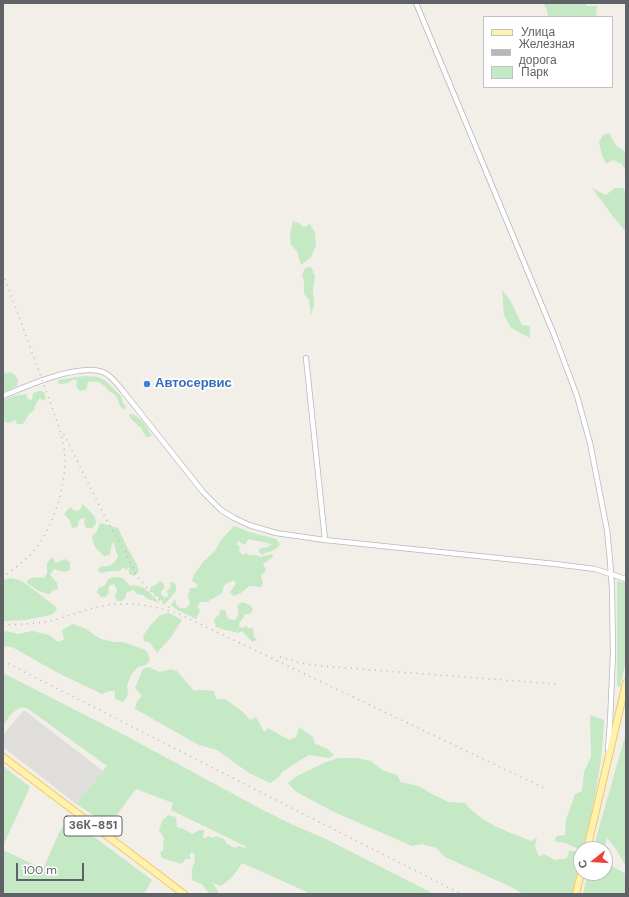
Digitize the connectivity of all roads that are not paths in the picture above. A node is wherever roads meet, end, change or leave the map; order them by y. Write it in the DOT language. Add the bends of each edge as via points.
graph roads {
  1 [pos="416,3"];
  2 [pos="306,358"];
  3 [pos="3,396"];
  4 [pos="326,540"];
  5 [pos="611,574"];
  6 [pos="626,579"];
  7 [pos="626,683"];
  8 [pos="3,757"];
  9 [pos="607,765"];
  10 [pos="589,841"];
  11 [pos="579,881"];
  12 [pos="184,894"];
  13 [pos="576,894"];
  1 -- 5 [label="street" via="567,368 590,443 599,486"];
  2 -- 4 [label="street"];
  3 -- 4 [label="street" via="69,373 95,370 104,372 113,379 203,492 221,510 234,518 276,534"];
  4 -- 5 [label="street" via="555,564 595,569"];
  5 -- 6 [label="street"];
  5 -- 9 [label="street" via="613,653"];
  7 -- 9 [label="main road"];
  8 -- 12 [label="main road, 36К-851"];
  9 -- 10 [label="main road"];
  11 -- 13 [label="main road"];
}
